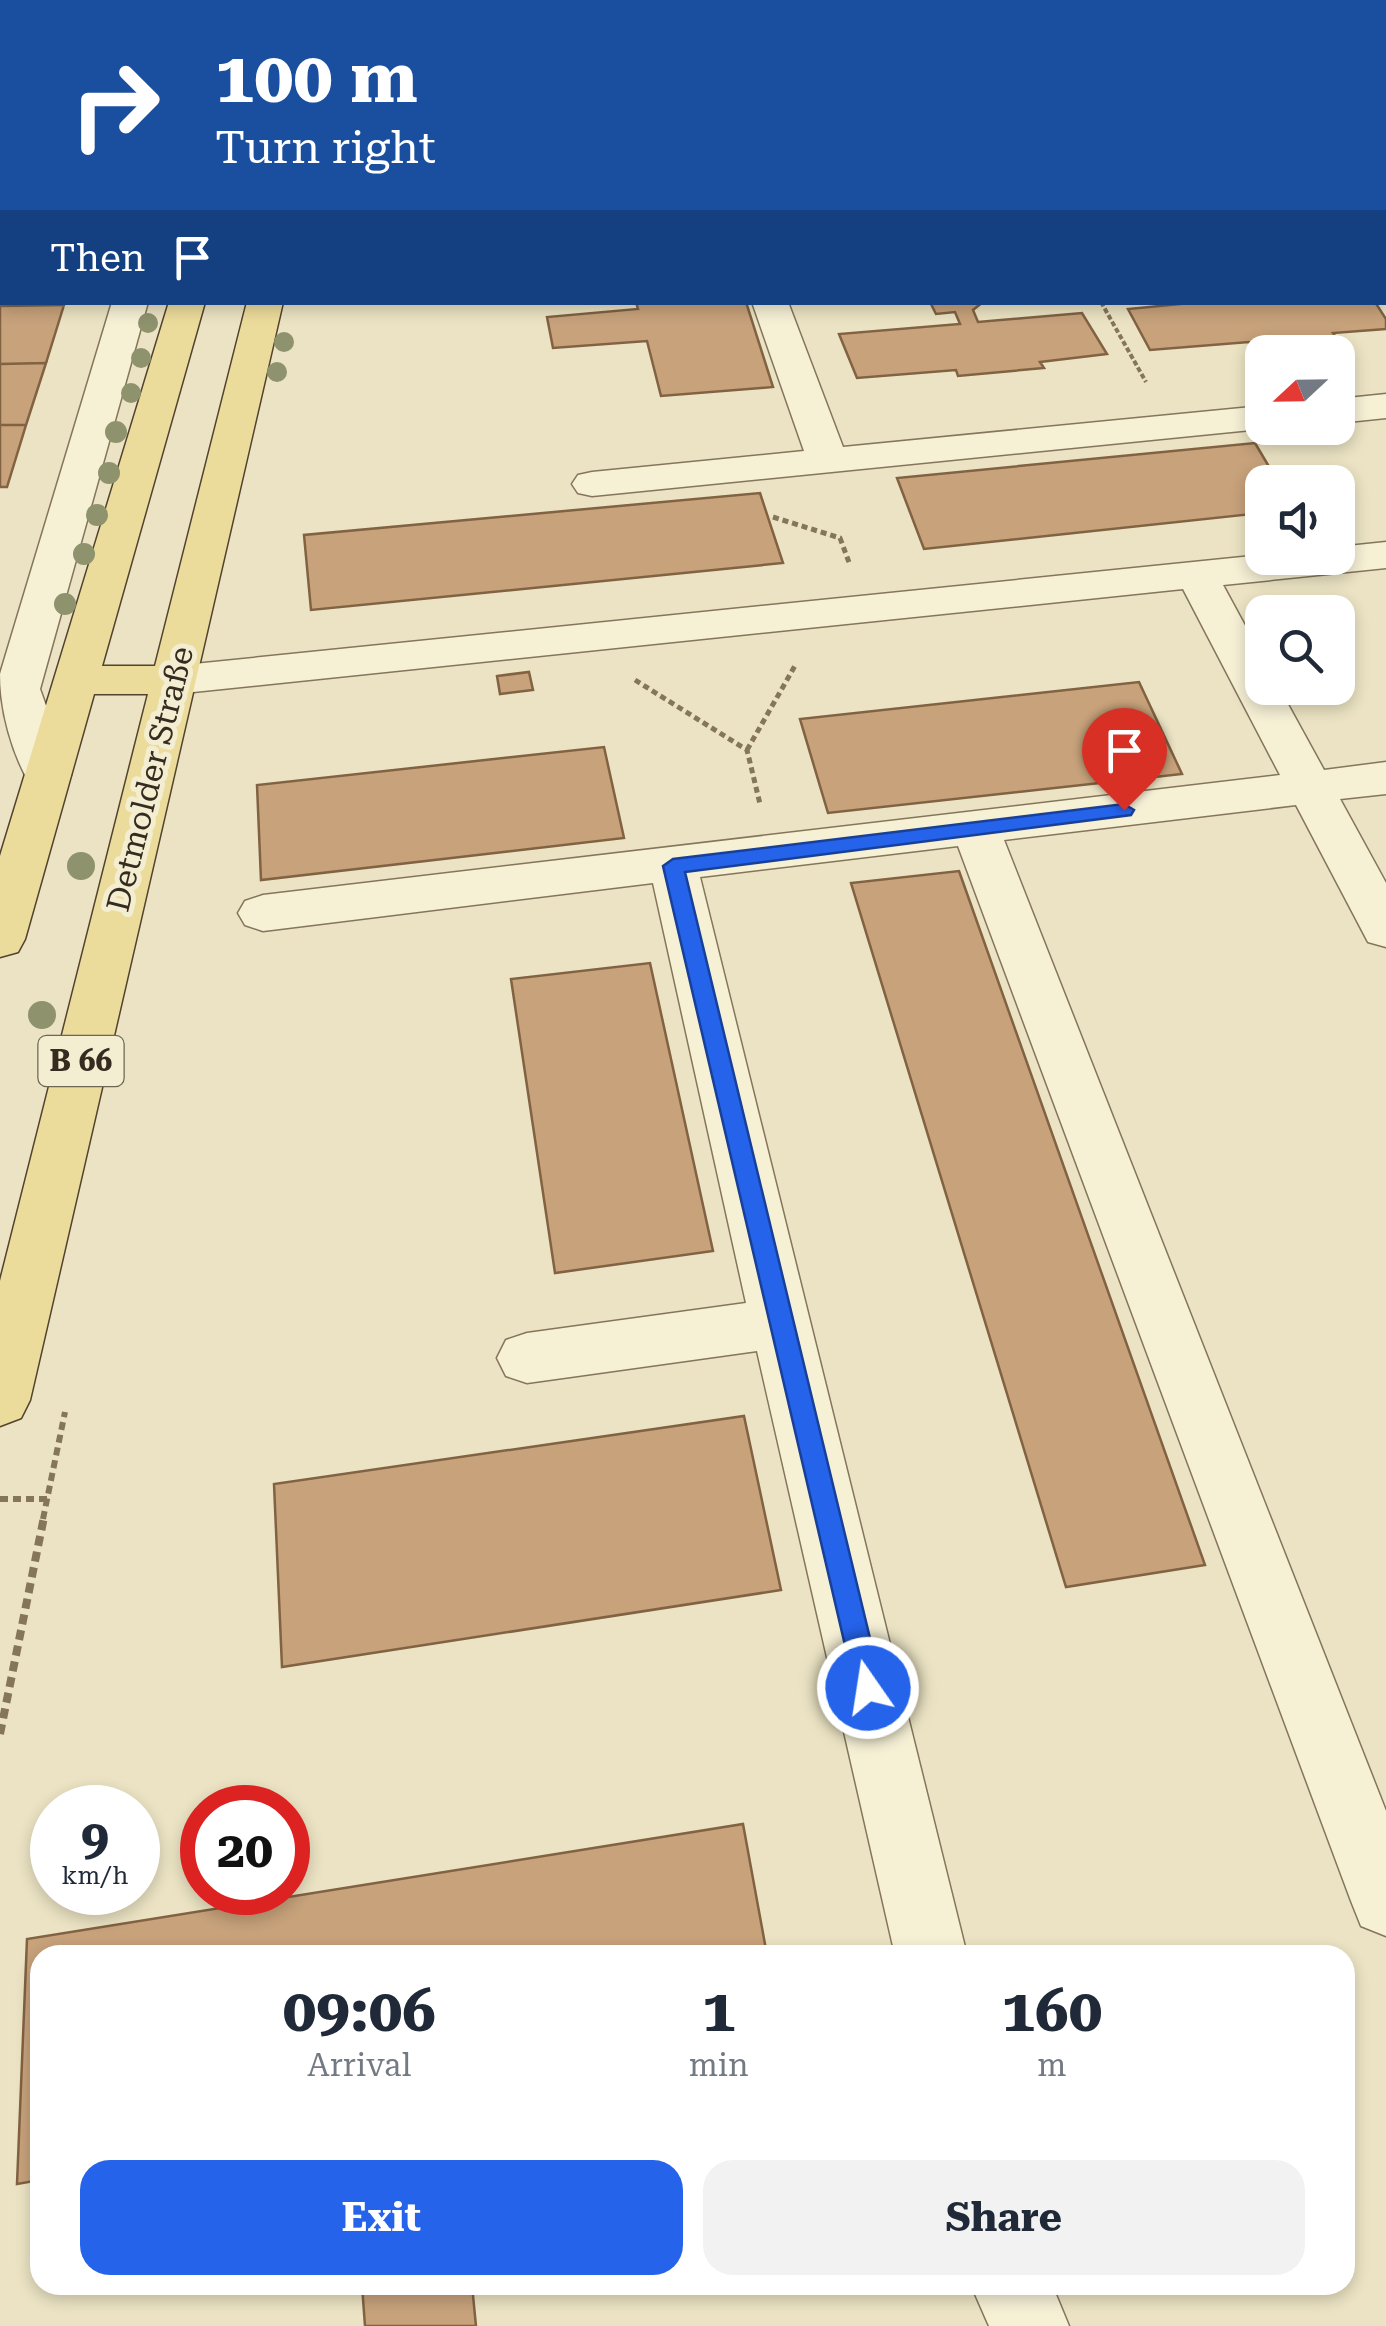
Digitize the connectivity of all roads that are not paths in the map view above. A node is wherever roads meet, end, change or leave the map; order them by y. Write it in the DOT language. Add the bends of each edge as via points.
graph roads {
  1 [pos="129,305"];
  2 [pos="187,305"];
  3 [pos="264,305"];
  4 [pos="771,305"];
  5 [pos="1386,406"];
  6 [pos="1355,409"];
  7 [pos="1245,420"];
  8 [pos="828,461"];
  9 [pos="592,484"];
  10 [pos="1386,555"];
  11 [pos="1196,574"];
  12 [pos="76,680"];
  13 [pos="174,680"];
  14 [pos="48,775"];
  15 [pos="1386,778"];
  16 [pos="1310,787"];
  17 [pos="976,829"];
  18 [pos="673,866"];
  19 [pos="262,913"];
  20 [pos="1386,929"];
  21 [pos="0,939"];
  22 [pos="17,1256"];
  23 [pos="780,1323"];
  24 [pos="527,1358"];
  25 [pos="0,1400"];
  26 [pos="1386,1902"];
  27 [pos="929,1945"];
  28 [pos="1015,2295"];
  29 [pos="1029,2326"];
  1 -- 14 [label="lane" via="18,690"];
  2 -- 12 [label="main road"];
  3 -- 13 [label="main road, Detmolder Straße / B 66"];
  4 -- 8 [label="lane"];
  5 -- 6 [label="lane"];
  7 -- 8 [label="lane"];
  8 -- 9 [label="lane"];
  10 -- 11 [label="lane"];
  11 -- 13 [label="lane"];
  11 -- 16 [label="lane"];
  12 -- 13 [label="main road"];
  12 -- 14 [label="main road"];
  13 -- 22 [label="main road, Detmolder Straße / B 66"];
  14 -- 21 [label="main road"];
  15 -- 16 [label="lane"];
  16 -- 17 [label="lane"];
  16 -- 20 [label="lane"];
  17 -- 18 [label="lane"];
  17 -- 26 [label="lane"];
  18 -- 19 [label="lane"];
  18 -- 23 [label="lane"];
  22 -- 25 [label="main road, Detmolder Straße / B 66"];
  23 -- 24 [label="lane"];
  23 -- 27 [label="lane"];
  28 -- 29 [label="lane"];
}
